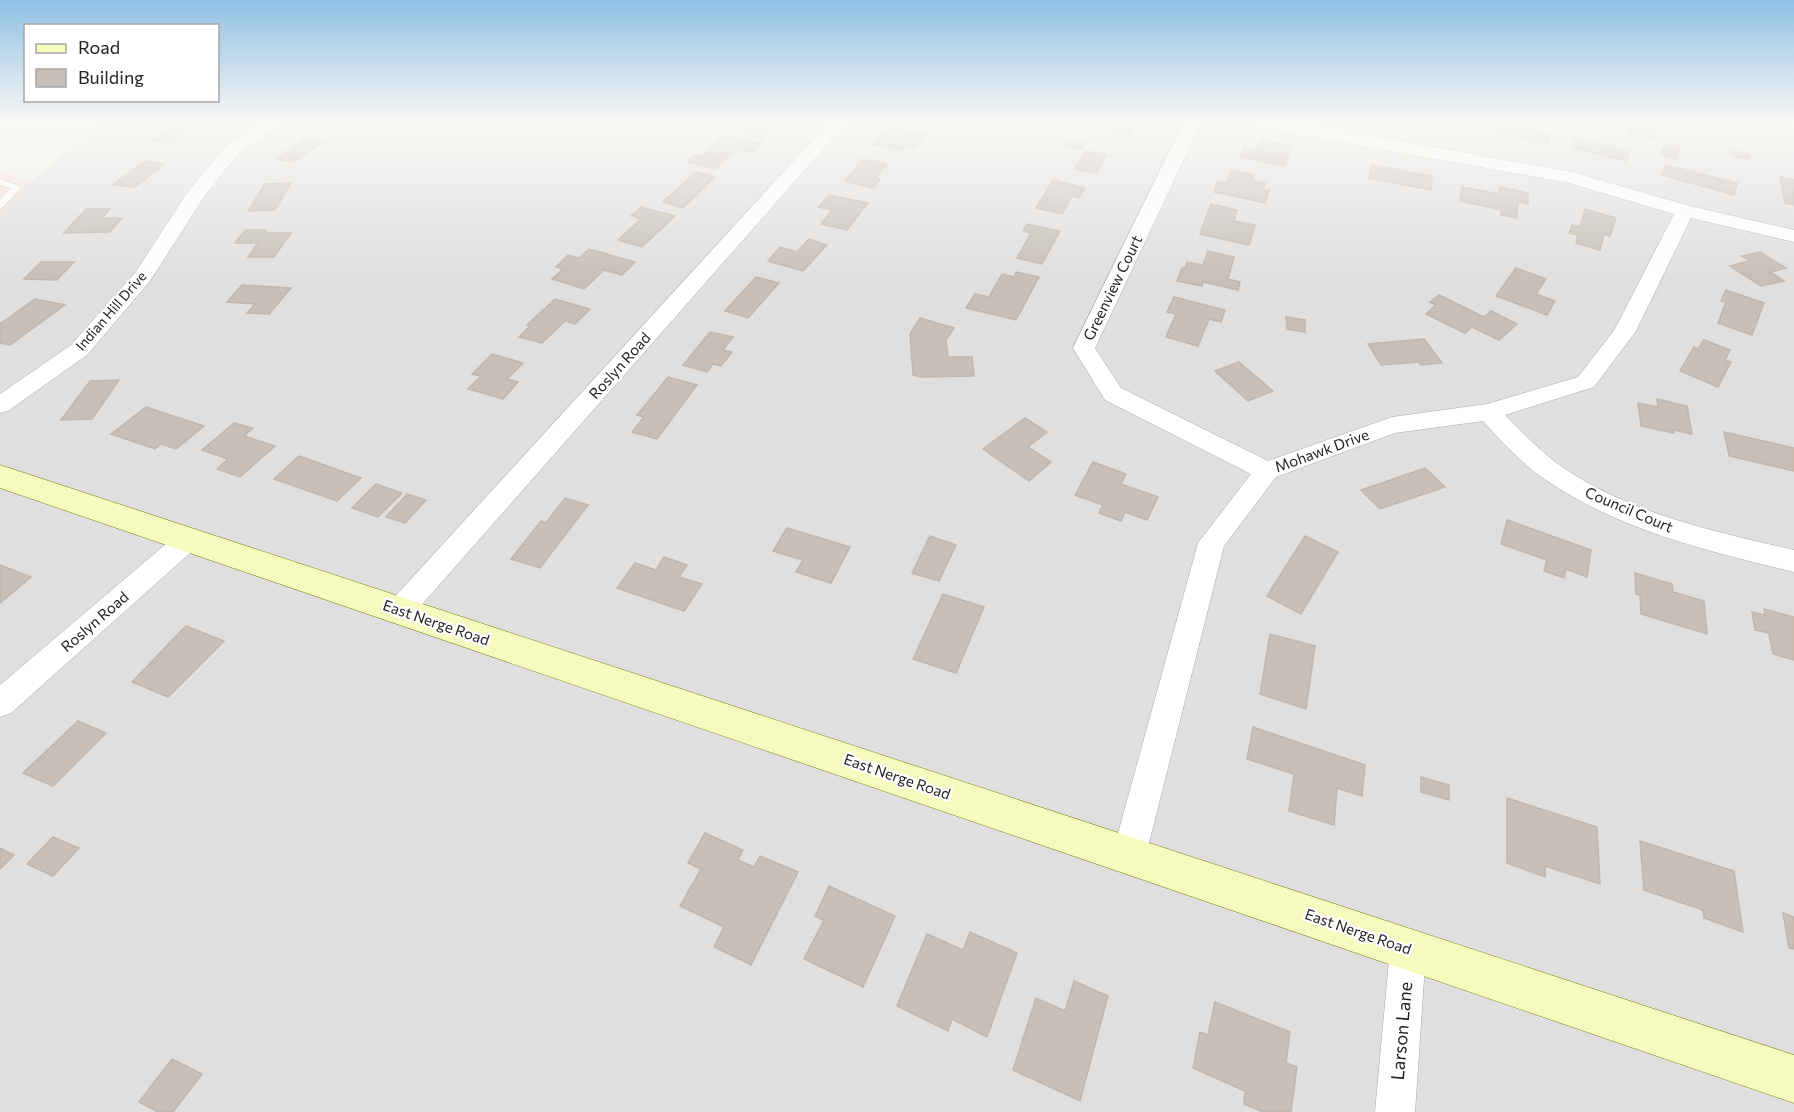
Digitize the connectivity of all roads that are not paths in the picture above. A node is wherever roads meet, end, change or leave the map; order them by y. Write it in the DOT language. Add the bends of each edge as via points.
graph roads {
  1 [pos="213,173"];
  2 [pos="793,173"];
  3 [pos="1168,173"];
  4 [pos="1546,173"];
  5 [pos="0,182"];
  6 [pos="0,205"];
  7 [pos="1685,211"];
  8 [pos="1794,236"];
  9 [pos="0,405"];
  10 [pos="1488,412"];
  11 [pos="1268,471"];
  12 [pos="0,476"];
  13 [pos="189,540"];
  14 [pos="1794,561"];
  15 [pos="400,610"];
  16 [pos="0,704"];
  17 [pos="1129,855"];
  18 [pos="1408,950"];
  19 [pos="1794,1079"];
  20 [pos="1395,1112"];
  1 -- 9 [label="street, Indian Hill Drive" via="143,277 79,350"];
  2 -- 15 [label="street, Roslyn Road"];
  3 -- 11 [label="street, Greenview Court" via="1084,348 1113,394"];
  4 -- 7 [label="street"];
  5 -- 6 [label="lane" via="17,187"];
  7 -- 8 [label="street"];
  7 -- 10 [label="street, Mohawk Drive" via="1625,331 1586,382"];
  10 -- 11 [label="street, Mohawk Drive" via="1392,426"];
  10 -- 14 [label="street, Council Court" via="1554,474 1585,493 1679,532"];
  11 -- 17 [label="street, Mohawk Drive" via="1211,543"];
  12 -- 13 [label="main road, East Nerge Road"];
  13 -- 15 [label="main road, East Nerge Road"];
  13 -- 16 [label="street, Roslyn Road"];
  15 -- 17 [label="main road, East Nerge Road"];
  17 -- 18 [label="main road, East Nerge Road"];
  18 -- 19 [label="main road, East Nerge Road"];
  18 -- 20 [label="street, Larson Lane"];
}
